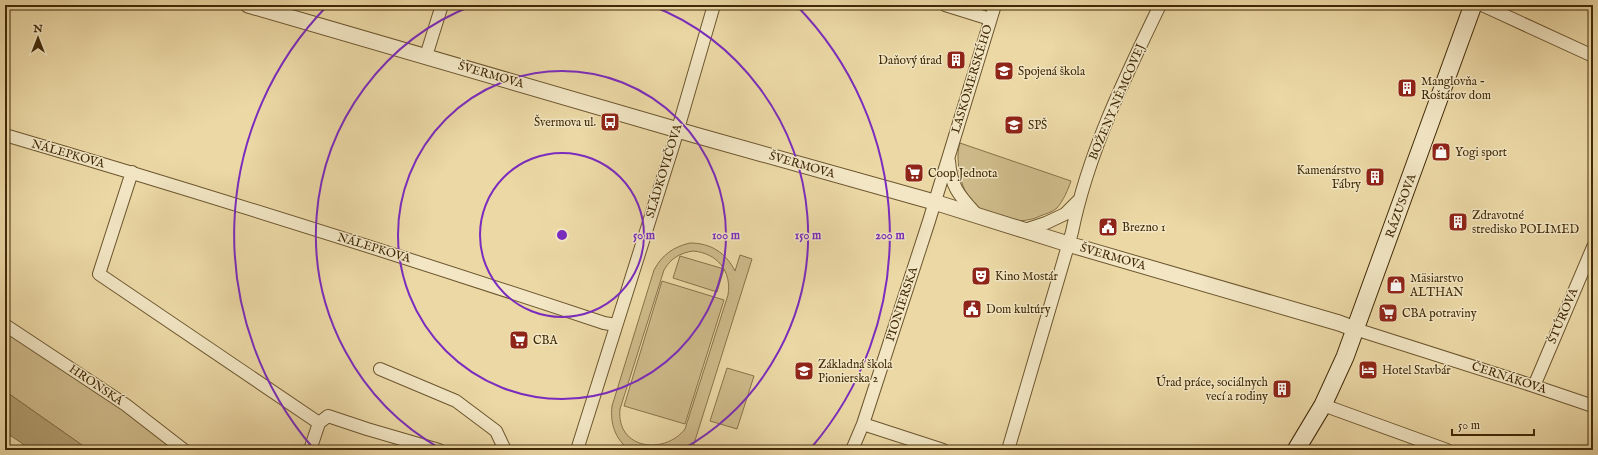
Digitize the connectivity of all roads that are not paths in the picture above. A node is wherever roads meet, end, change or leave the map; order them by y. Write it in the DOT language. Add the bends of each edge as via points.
graph roads {
  1 [pos="248,5"];
  2 [pos="442,5"];
  3 [pos="714,5"];
  4 [pos="945,5"];
  5 [pos="995,5"];
  6 [pos="1160,5"];
  7 [pos="1473,5"];
  8 [pos="1482,5"];
  9 [pos="990,19"];
  10 [pos="426,56"];
  11 [pos="1593,56"];
  12 [pos="678,129"];
  13 [pos="5,135"];
  14 [pos="950,149"];
  15 [pos="132,172"];
  16 [pos="1078,201"];
  17 [pos="934,202"];
  18 [pos="978,216"];
  19 [pos="1022,231"];
  20 [pos="1068,244"];
  21 [pos="1593,247"];
  22 [pos="5,325"];
  23 [pos="616,325"];
  24 [pos="1355,329"];
  25 [pos="380,369"];
  26 [pos="1534,386"];
  27 [pos="1323,405"];
  28 [pos="1593,406"];
  29 [pos="319,423"];
  30 [pos="863,424"];
  31 [pos="184,450"];
  32 [pos="310,450"];
  33 [pos="439,450"];
  34 [pos="505,450"];
  35 [pos="577,450"];
  36 [pos="852,450"];
  37 [pos="943,450"];
  38 [pos="1008,450"];
  39 [pos="1296,450"];
  40 [pos="1447,450"];
  1 -- 10 [label="street, ŠVERMOVA"];
  2 -- 10 [label="street"];
  3 -- 12 [label="street, SLÁDKOVIČOVA"];
  4 -- 9 [label="street"];
  5 -- 9 [label="street, LASKOMERSKÉHO"];
  6 -- 16 [label="street, BOŽENY NĚMCOVEJ" via="1111,112"];
  7 -- 24 [label="main road, RÁZUSOVA"];
  8 -- 11 [label="street"];
  9 -- 14 [label="street, LASKOMERSKÉHO"];
  10 -- 12 [label="street, ŠVERMOVA"];
  12 -- 17 [label="street, ŠVERMOVA"];
  12 -- 23 [label="street, SLÁDKOVIČOVA"];
  13 -- 15 [label="street, NÁLEPKOVA"];
  14 -- 17 [label="street, LASKOMERSKÉHO"];
  14 -- 18 [label="street, LASKOMERSKÉHO" via="950,176 958,195"];
  15 -- 23 [label="street, NÁLEPKOVA"];
  15 -- 29 [label="street" via="99,274"];
  16 -- 19 [label="street, BOŽENY NĚMCOVEJ" via="1065,214"];
  16 -- 20 [label="street, BOŽENY NĚMCOVEJ"];
  17 -- 18 [label="street, ŠVERMOVA"];
  17 -- 30 [label="street, PIONIERSKA"];
  18 -- 19 [label="street, ŠVERMOVA"];
  19 -- 20 [label="street, ŠVERMOVA"];
  20 -- 24 [label="street, ŠVERMOVA"];
  20 -- 38 [label="street, BOŽENY NĚMCOVEJ"];
  21 -- 26 [label="street, ŠTÚROVA"];
  22 -- 31 [label="street, HRONSKÁ" via="126,405"];
  23 -- 35 [label="street, SLÁDKOVIČOVA"];
  24 -- 26 [label="street, ČERNÁKOVA"];
  24 -- 27 [label="main road, RÁZUSOVA"];
  25 -- 34 [label="street" via="456,401 496,431"];
  26 -- 28 [label="street, ČERNÁKOVA"];
  27 -- 39 [label="main road, RÁZUSOVA"];
  27 -- 40 [label="street"];
  29 -- 32 [label="street"];
  29 -- 33 [label="street" via="328,416"];
  30 -- 36 [label="street, PIONIERSKA"];
  30 -- 37 [label="street"];
}
